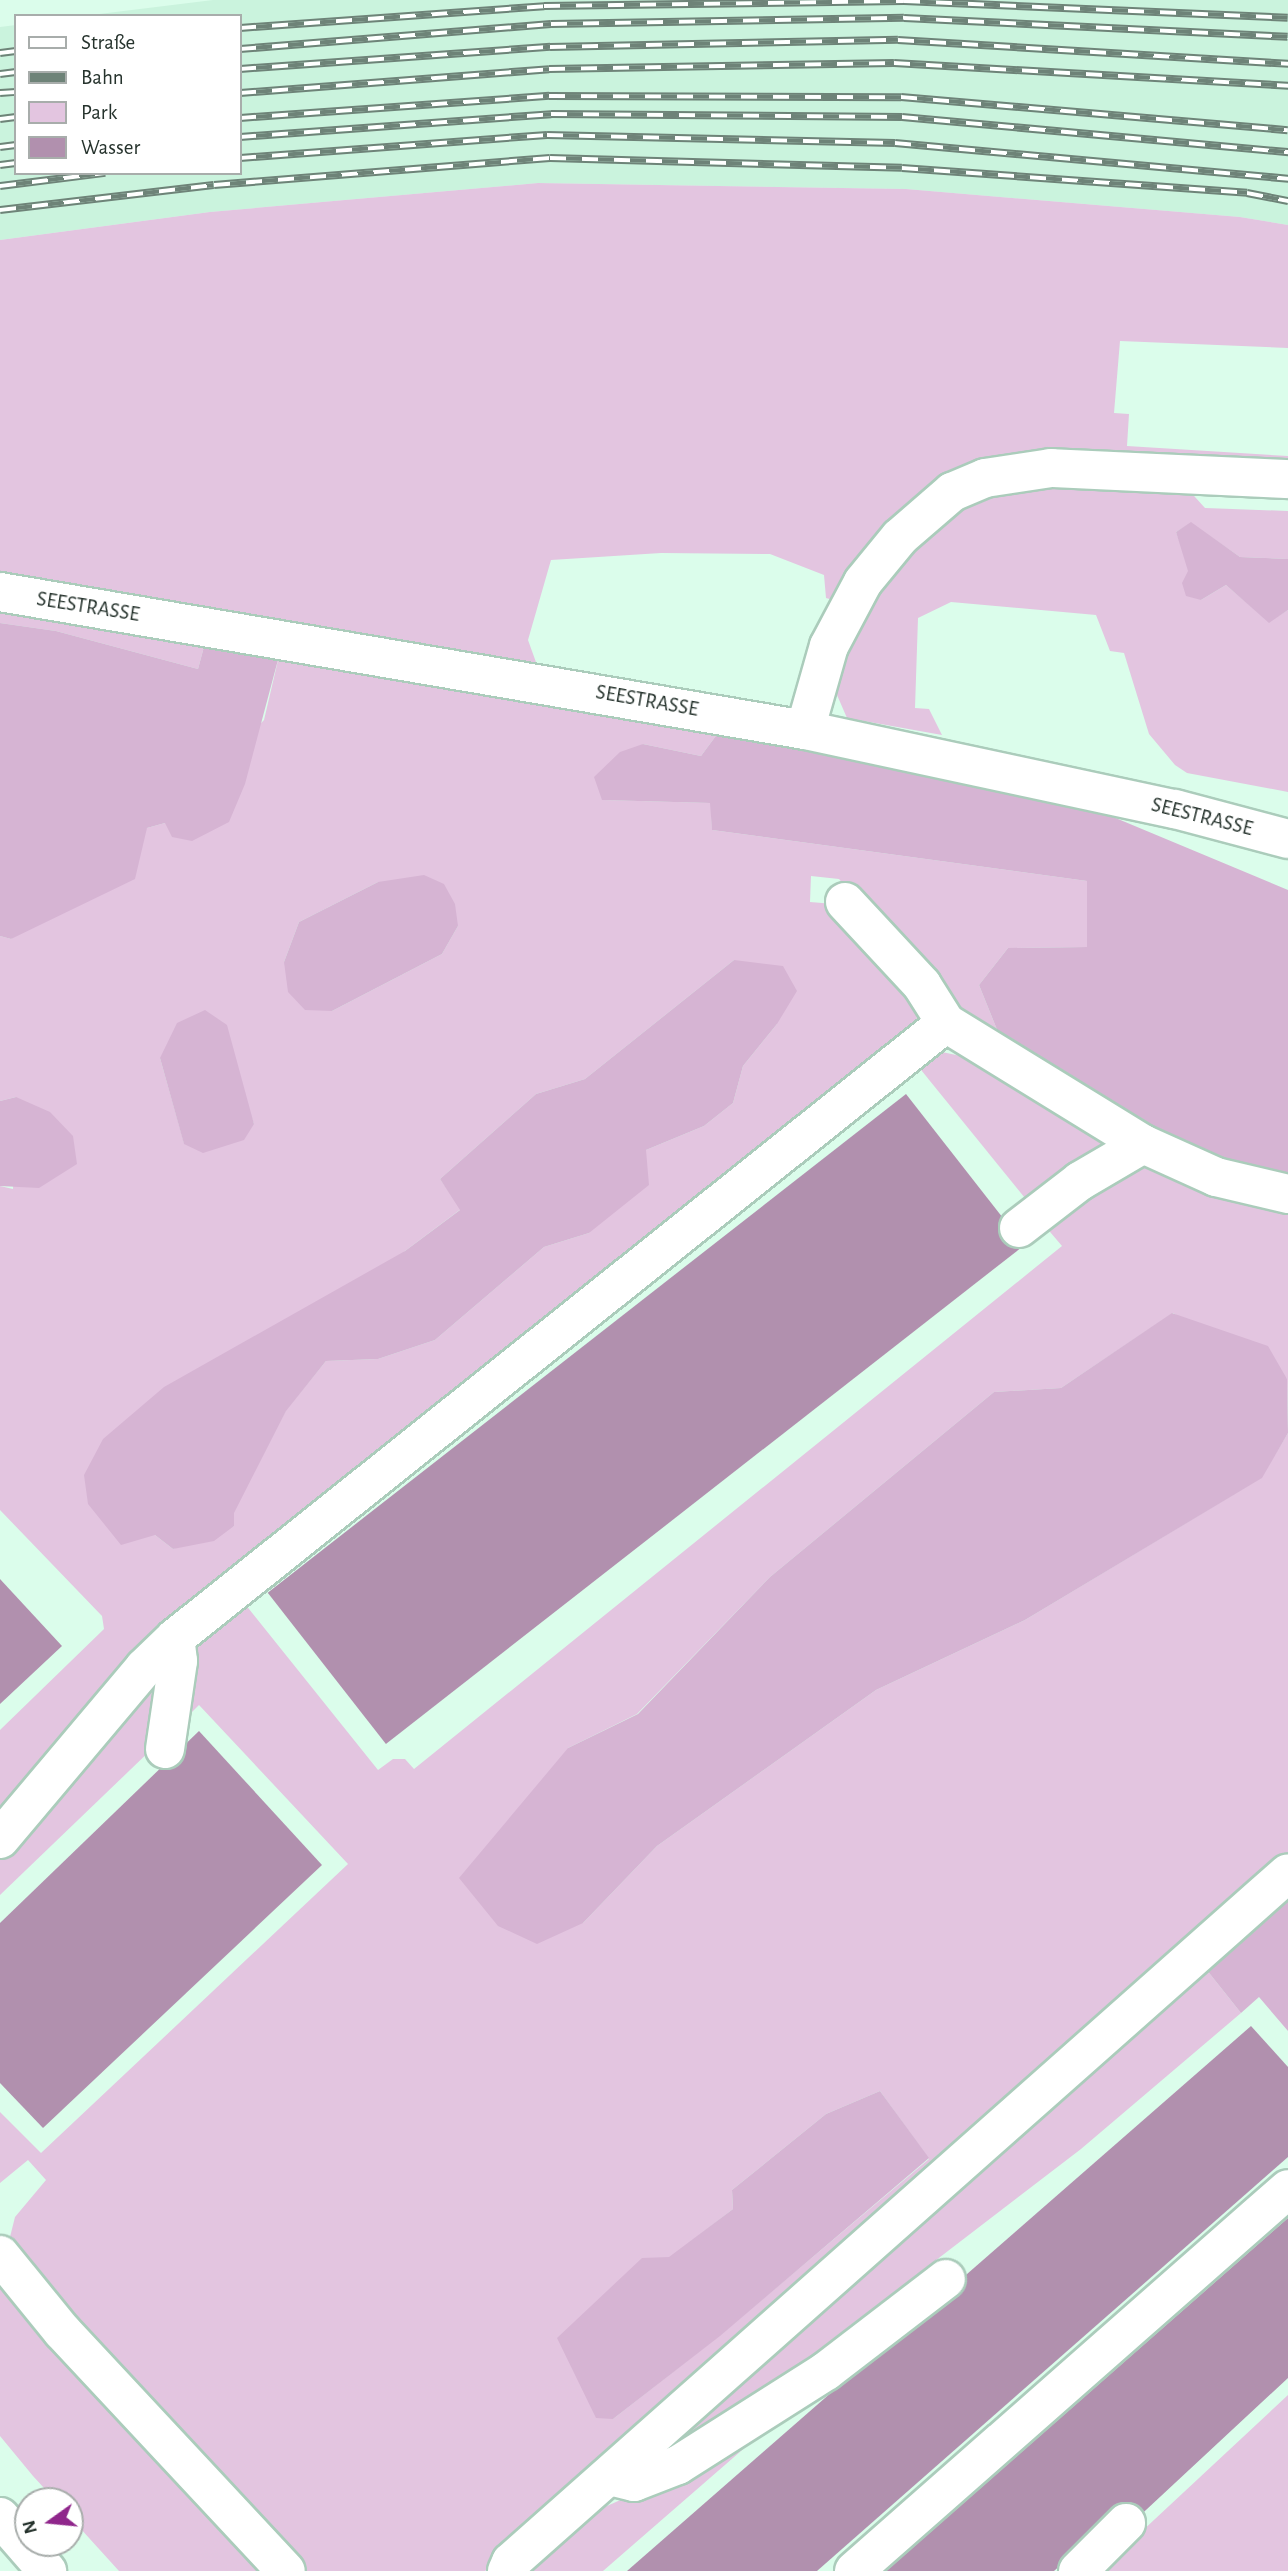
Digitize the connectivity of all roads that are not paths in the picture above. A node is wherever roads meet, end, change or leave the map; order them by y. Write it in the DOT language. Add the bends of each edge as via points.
graph roads {
  1 [pos="1288,479"];
  2 [pos="0,592"];
  3 [pos="806,730"];
  4 [pos="1288,839"];
  5 [pos="845,902"];
  6 [pos="946,1023"];
  7 [pos="1143,1144"];
  8 [pos="1288,1194"];
  9 [pos="1019,1228"];
  10 [pos="174,1638"];
  11 [pos="165,1749"];
  12 [pos="0,1839"];
  13 [pos="1288,1873"];
  14 [pos="1288,2189"];
  15 [pos="0,2255"];
  16 [pos="946,2279"];
  17 [pos="610,2476"];
  18 [pos="0,2517"];
  19 [pos="1126,2523"];
  20 [pos="47,2571"];
  21 [pos="286,2571"];
  22 [pos="507,2571"];
  23 [pos="854,2571"];
  24 [pos="1078,2571"];
  1 -- 3 [label="main road" via="1051,467 985,478 952,492 900,537 863,582 829,646"];
  2 -- 3 [label="main road, SEESTRASSE"];
  3 -- 4 [label="main road, SEESTRASSE" via="1175,808"];
  5 -- 6 [label="main road" via="922,985"];
  6 -- 7 [label="main road"];
  6 -- 10 [label="main road"];
  7 -- 8 [label="main road" via="1216,1177"];
  7 -- 9 [label="main road" via="1080,1181"];
  10 -- 11 [label="main road" via="178,1661"];
  10 -- 12 [label="main road"];
  13 -- 17 [label="main road"];
  14 -- 23 [label="main road"];
  15 -- 21 [label="main road" via="62,2331"];
  16 -- 17 [label="main road" via="826,2371 678,2465 634,2482"];
  17 -- 22 [label="main road"];
  18 -- 20 [label="main road"];
  19 -- 24 [label="main road"];
}
